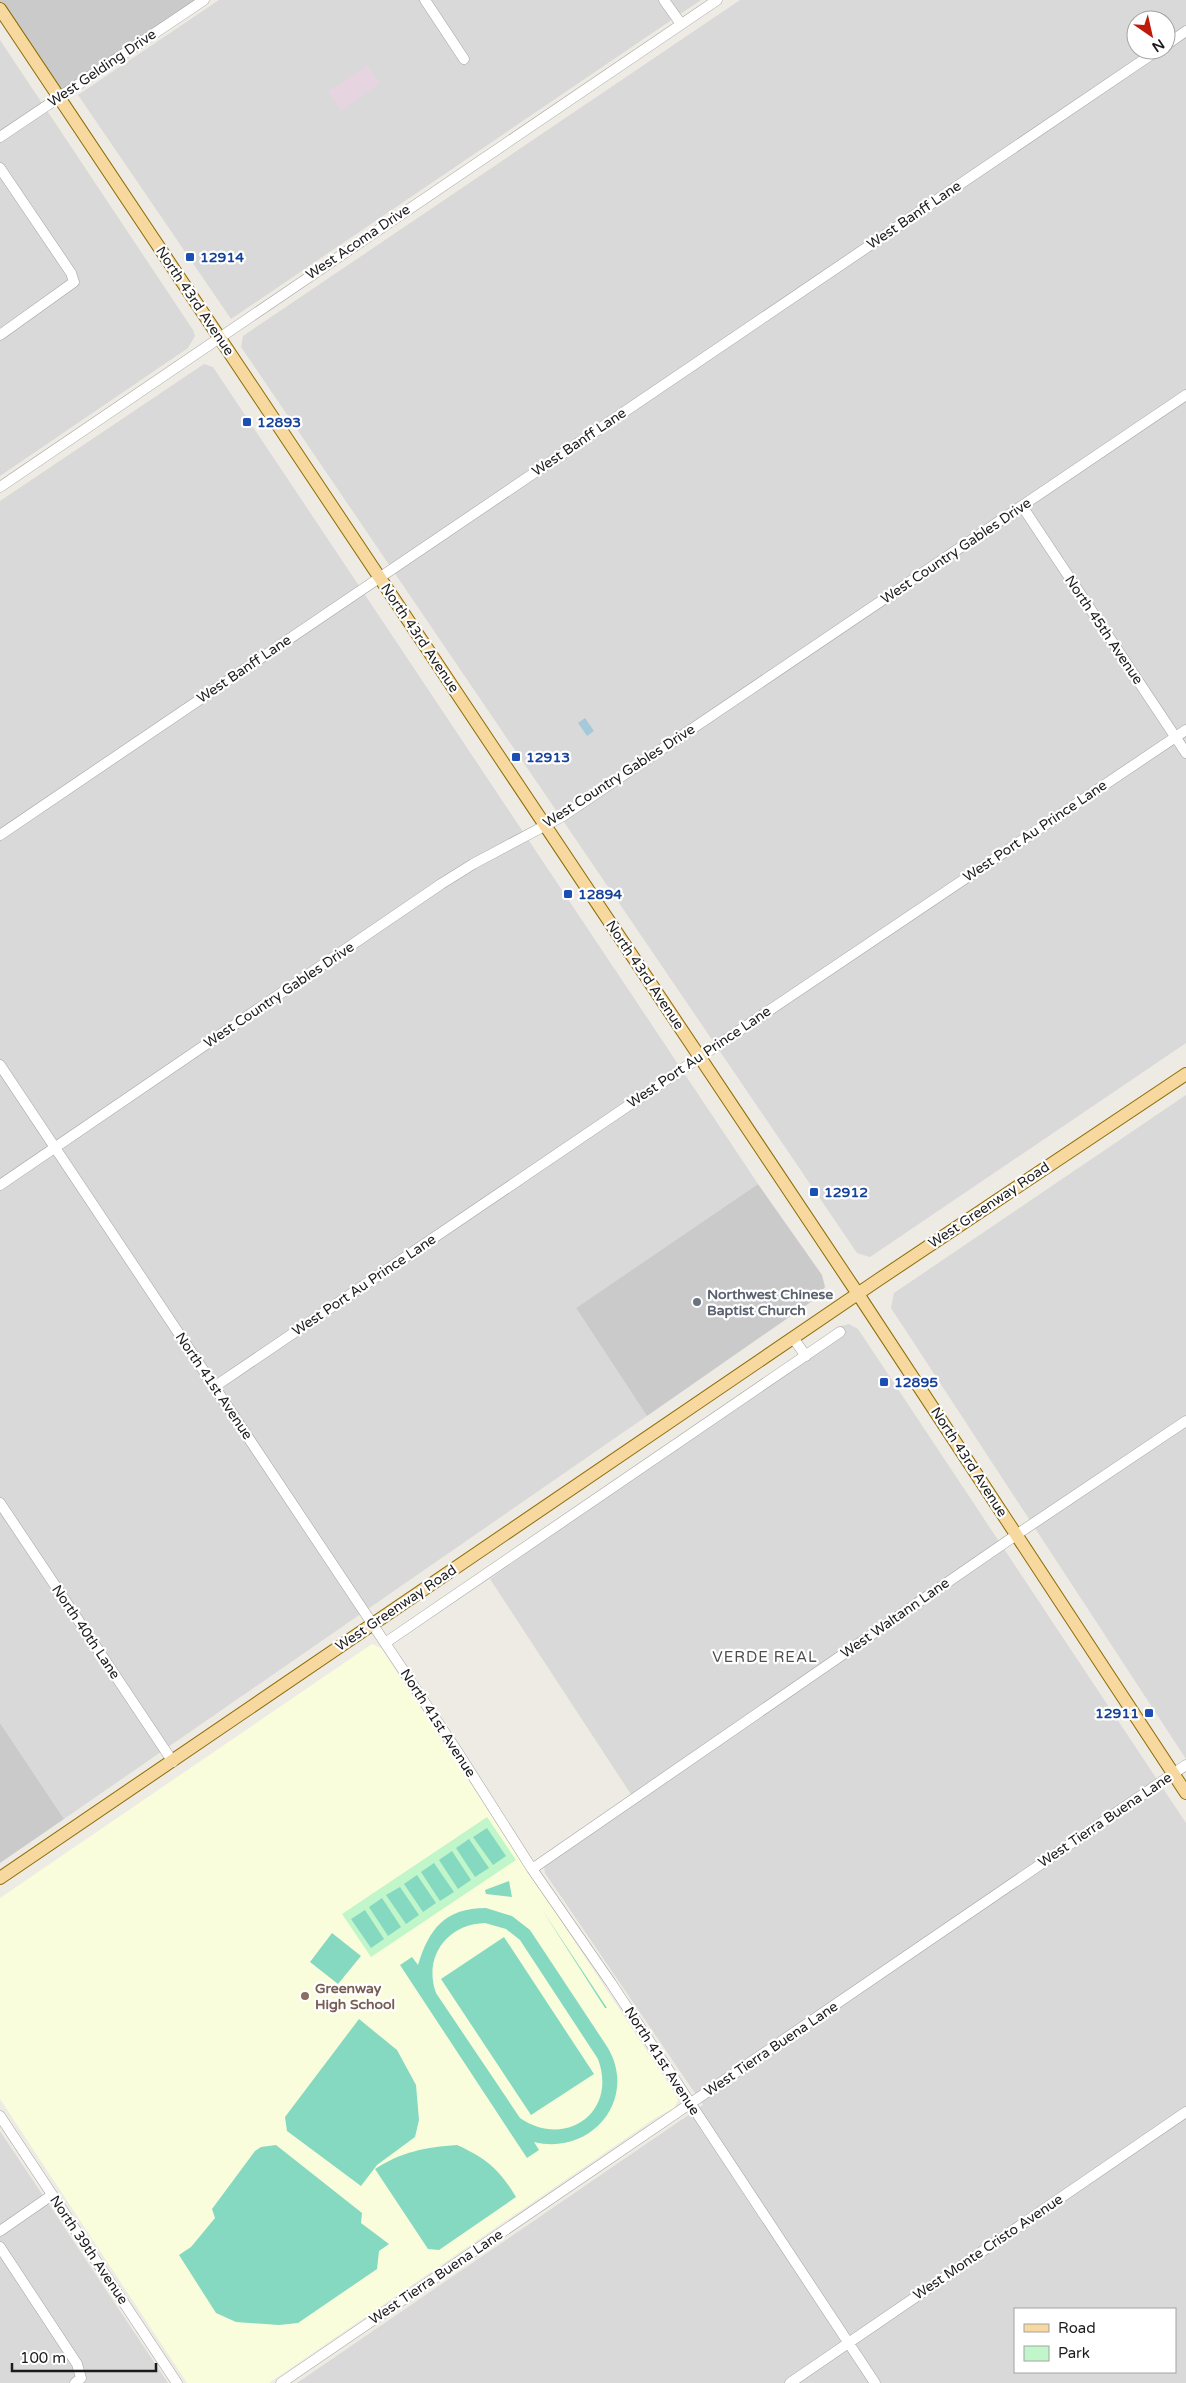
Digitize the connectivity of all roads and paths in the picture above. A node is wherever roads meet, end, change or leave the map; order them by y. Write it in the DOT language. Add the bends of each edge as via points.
graph roads {
  1 [pos="204,0"];
  2 [pos="425,0"];
  3 [pos="664,0"];
  4 [pos="717,0"];
  5 [pos="0,9"];
  6 [pos="681,24"];
  7 [pos="464,59"];
  8 [pos="1143,60"];
  9 [pos="60,97"];
  10 [pos="0,137"];
  11 [pos="0,168"];
  12 [pos="0,335"];
  13 [pos="219,336"];
  14 [pos="1186,395"];
  15 [pos="0,487"];
  16 [pos="1022,506"];
  17 [pos="379,577"];
  18 [pos="1186,730"];
  19 [pos="1175,737"];
  20 [pos="1186,753"];
  21 [pos="546,825"];
  22 [pos="0,835"];
  23 [pos="700,1057"];
  24 [pos="0,1065"];
  25 [pos="1186,1074"];
  26 [pos="55,1147"];
  27 [pos="0,1185"];
  28 [pos="858,1294"];
  29 [pos="840,1332"];
  30 [pos="793,1338"];
  31 [pos="806,1356"];
  32 [pos="214,1387"];
  33 [pos="1186,1421"];
  34 [pos="0,1502"];
  35 [pos="1016,1535"];
  36 [pos="372,1624"];
  37 [pos="385,1643"];
  38 [pos="173,1762"];
  39 [pos="1186,1765"];
  40 [pos="1173,1774"];
  41 [pos="1186,1794"];
  42 [pos="532,1870"];
  43 [pos="0,1878"];
  44 [pos="690,2105"];
  45 [pos="1186,2112"];
  46 [pos="0,2116"];
  47 [pos="52,2195"];
  48 [pos="0,2231"];
  49 [pos="0,2247"];
  50 [pos="848,2343"];
  51 [pos="78,2380"];
  52 [pos="177,2383"];
  53 [pos="281,2383"];
  54 [pos="790,2383"];
  55 [pos="875,2383"];
  1 -- 9 [label="street, West Gelding Drive"];
  2 -- 7 [label="street"];
  3 -- 6 [label="street"];
  4 -- 6 [label="street, West Acoma Drive"];
  5 -- 9 [label="main road, North 43rd Avenue"];
  6 -- 13 [label="street, West Acoma Drive"];
  8 -- 17 [label="street, West Banff Lane"];
  9 -- 10 [label="street, West Gelding Drive"];
  9 -- 13 [label="main road, North 43rd Avenue"];
  11 -- 12 [label="street" via="74,282"];
  13 -- 15 [label="street, West Acoma Drive"];
  13 -- 17 [label="main road, North 43rd Avenue"];
  14 -- 16 [label="street, West Country Gables Drive"];
  16 -- 19 [label="street, North 45th Avenue"];
  16 -- 21 [label="street, West Country Gables Drive"];
  17 -- 21 [label="main road, North 43rd Avenue"];
  17 -- 22 [label="street, West Banff Lane"];
  18 -- 19 [label="street, West Port Au Prince Lane"];
  19 -- 20 [label="street, North 45th Avenue"];
  19 -- 23 [label="street, West Port Au Prince Lane"];
  21 -- 23 [label="main road, North 43rd Avenue"];
  21 -- 26 [label="street, West Country Gables Drive" via="440,884"];
  23 -- 28 [label="main road, North 43rd Avenue"];
  23 -- 32 [label="street, West Port Au Prince Lane"];
  24 -- 26 [label="street, North 41st Avenue"];
  25 -- 28 [label="main road, West Greenway Road"];
  26 -- 27 [label="street, West Country Gables Drive"];
  26 -- 32 [label="street, North 41st Avenue"];
  28 -- 30 [label="main road, West Greenway Road"];
  28 -- 35 [label="main road, North 43rd Avenue"];
  29 -- 31 [label="street, West Greenway Road"];
  30 -- 31 [label="street"];
  30 -- 36 [label="main road, West Greenway Road"];
  31 -- 37 [label="street, West Greenway Road"];
  32 -- 36 [label="street, North 41st Avenue"];
  33 -- 35 [label="street, West Waltann Lane"];
  34 -- 38 [label="street, North 40th Lane"];
  35 -- 40 [label="main road, North 43rd Avenue"];
  35 -- 42 [label="street, West Waltann Lane"];
  36 -- 37 [label="street, North 41st Avenue"];
  36 -- 38 [label="main road, West Greenway Road"];
  37 -- 42 [label="street, North 41st Avenue"];
  38 -- 43 [label="main road, West Greenway Road"];
  39 -- 40 [label="street, West Tierra Buena Lane"];
  40 -- 41 [label="main road, North 43rd Avenue"];
  40 -- 44 [label="street, West Tierra Buena Lane"];
  42 -- 44 [label="street, North 41st Avenue" via="611,1983"];
  44 -- 50 [label="street, North 41st Avenue"];
  44 -- 53 [label="street, West Tierra Buena Lane"];
  45 -- 50 [label="street, West Monte Cristo Avenue"];
  46 -- 47 [label="street, North 39th Avenue"];
  47 -- 48 [label="street"];
  47 -- 52 [label="street, North 39th Avenue"];
  49 -- 51 [label="street" via="77,2364"];
  50 -- 54 [label="street, West Monte Cristo Avenue"];
  50 -- 55 [label="street, North 41st Avenue"];
}
